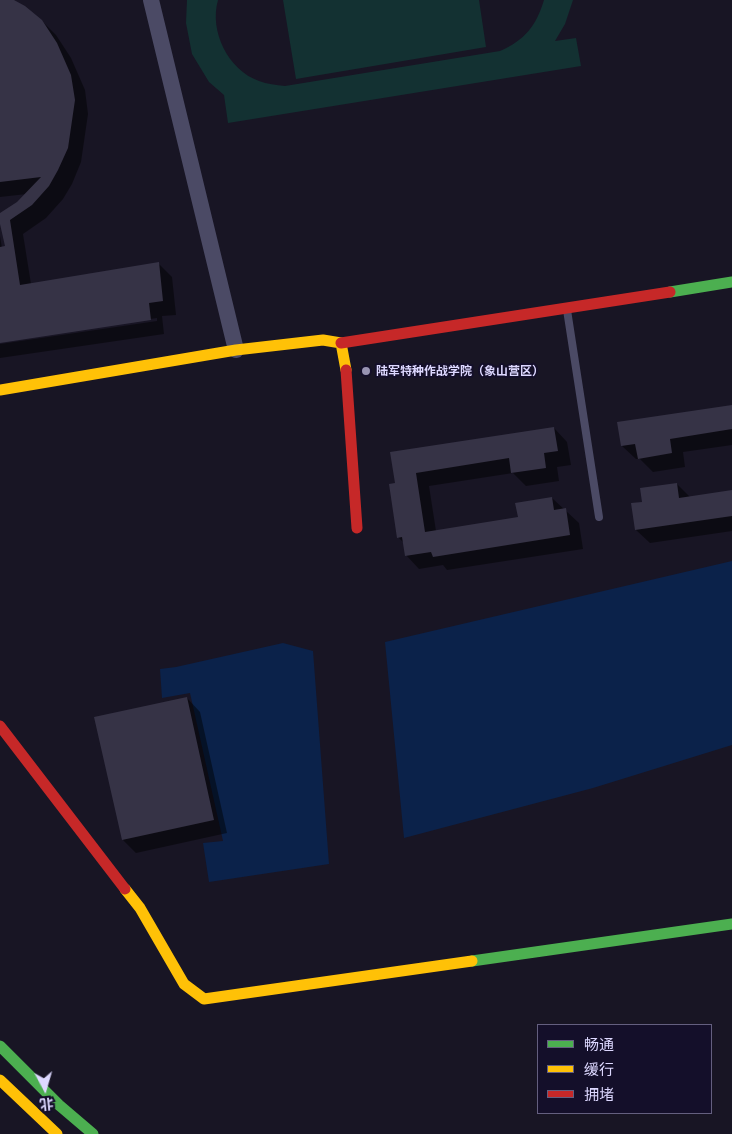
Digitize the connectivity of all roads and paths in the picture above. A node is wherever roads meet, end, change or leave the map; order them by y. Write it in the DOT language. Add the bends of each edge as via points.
graph roads {
  1 [pos="150,0"];
  2 [pos="732,282"];
  3 [pos="567,308"];
  4 [pos="341,343"];
  5 [pos="236,350"];
  6 [pos="0,390"];
  7 [pos="599,518"];
  8 [pos="357,528"];
  9 [pos="0,726"];
  10 [pos="732,924"];
  11 [pos="0,1046"];
  12 [pos="0,1080"];
  13 [pos="57,1134"];
  14 [pos="93,1134"];
  1 -- 5 [label="street"];
  2 -- 3 [label="main road"];
  3 -- 4 [label="main road"];
  3 -- 7 [label="lane"];
  4 -- 5 [label="main road" via="323,340"];
  4 -- 8 [label="main road" via="347,375"];
  5 -- 6 [label="main road"];
  9 -- 10 [label="main road" via="140,908 184,984 204,999"];
  11 -- 14 [label="main road"];
  12 -- 13 [label="main road"];
}
